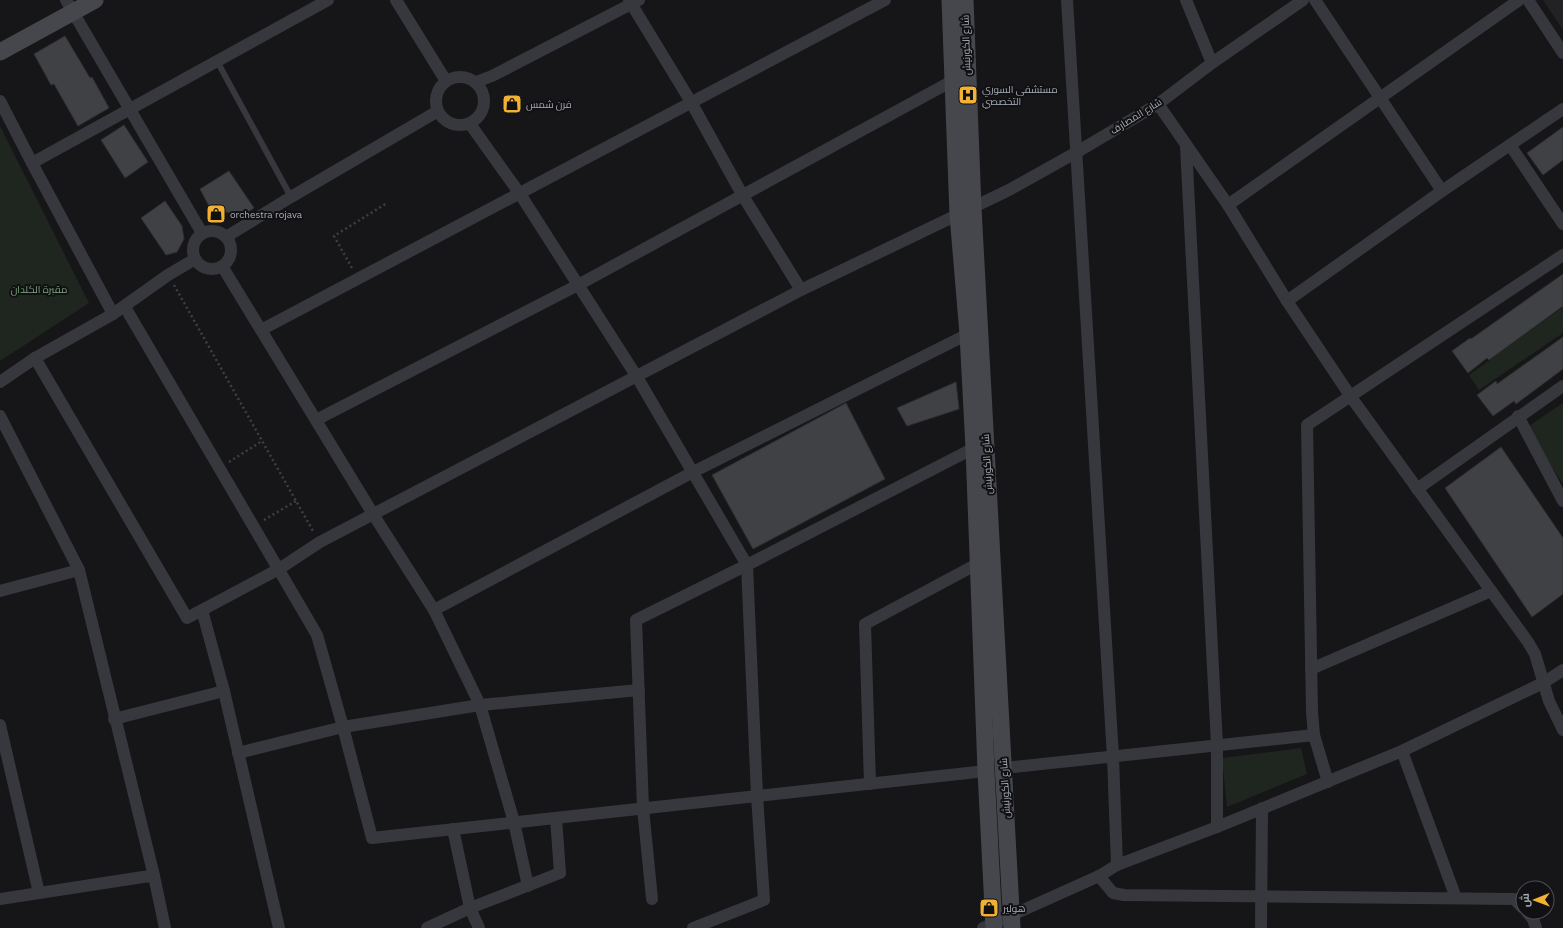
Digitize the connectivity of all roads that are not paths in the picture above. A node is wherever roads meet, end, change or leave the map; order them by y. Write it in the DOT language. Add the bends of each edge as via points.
graph roads {
  1 [pos="95,0"];
  2 [pos="328,0"];
  3 [pos="396,0"];
  4 [pos="885,0"];
  5 [pos="950,0"];
  6 [pos="964,0"];
  7 [pos="1067,0"];
  8 [pos="1186,0"];
  9 [pos="1315,0"];
  10 [pos="1519,0"];
  11 [pos="1528,0"];
  12 [pos="633,1"];
  13 [pos="1296,2"];
  14 [pos="69,6"];
  15 [pos="0,52"];
  16 [pos="1563,53"];
  17 [pos="217,61"];
  18 [pos="1212,63"];
  19 [pos="954,80"];
  20 [pos="446,81"];
  21 [pos="476,82"];
  22 [pos="1380,98"];
  23 [pos="0,101"];
  24 [pos="691,102"];
  25 [pos="1158,104"];
  26 [pos="130,109"];
  27 [pos="1563,109"];
  28 [pos="438,111"];
  29 [pos="470,124"];
  30 [pos="1510,145"];
  31 [pos="1186,146"];
  32 [pos="1077,152"];
  33 [pos="32,163"];
  34 [pos="1442,191"];
  35 [pos="520,194"];
  36 [pos="743,196"];
  37 [pos="291,197"];
  38 [pos="1228,205"];
  39 [pos="973,208"];
  40 [pos="958,215"];
  41 [pos="1563,224"];
  42 [pos="202,233"];
  43 [pos="226,237"];
  44 [pos="1563,255"];
  45 [pos="195,260"];
  46 [pos="222,266"];
  47 [pos="578,285"];
  48 [pos="801,290"];
  49 [pos="1287,301"];
  50 [pos="125,306"];
  51 [pos="114,314"];
  52 [pos="260,330"];
  53 [pos="968,334"];
  54 [pos="35,358"];
  55 [pos="637,377"];
  56 [pos="0,382"];
  57 [pos="1563,386"];
  58 [pos="1351,396"];
  59 [pos="0,416"];
  60 [pos="1518,416"];
  61 [pos="316,420"];
  62 [pos="974,448"];
  63 [pos="693,472"];
  64 [pos="1417,489"];
  65 [pos="1563,501"];
  66 [pos="372,514"];
  67 [pos="979,563"];
  68 [pos="747,565"];
  69 [pos="279,569"];
  70 [pos="78,570"];
  71 [pos="0,591"];
  72 [pos="1491,591"];
  73 [pos="202,610"];
  74 [pos="434,610"];
  75 [pos="1311,669"];
  76 [pos="1563,670"];
  77 [pos="1543,683"];
  78 [pos="639,690"];
  79 [pos="224,691"];
  80 [pos="480,705"];
  81 [pos="114,719"];
  82 [pos="0,724"];
  83 [pos="343,727"];
  84 [pos="1563,730"];
  85 [pos="1314,735"];
  86 [pos="1217,746"];
  87 [pos="1402,751"];
  88 [pos="238,753"];
  89 [pos="1113,757"];
  90 [pos="1004,768"];
  91 [pos="986,771"];
  92 [pos="1328,782"];
  93 [pos="870,784"];
  94 [pos="757,796"];
  95 [pos="643,808"];
  96 [pos="1262,808"];
  97 [pos="556,818"];
  98 [pos="514,822"];
  99 [pos="1217,827"];
  100 [pos="453,829"];
  101 [pos="1117,865"];
  102 [pos="154,876"];
  103 [pos="1099,876"];
  104 [pos="528,886"];
  105 [pos="39,893"];
  106 [pos="1261,896"];
  107 [pos="1456,898"];
  108 [pos="0,899"];
  109 [pos="652,900"];
  110 [pos="1515,900"];
  111 [pos="470,908"];
  112 [pos="1012,922"];
  113 [pos="990,926"];
  114 [pos="165,928"];
  115 [pos="279,928"];
  116 [pos="426,928"];
  117 [pos="479,928"];
  118 [pos="693,928"];
  119 [pos="1261,928"];
  1 -- 14 [label="street"];
  2 -- 17 [label="street"];
  3 -- 20 [label="street"];
  4 -- 24 [label="street"];
  5 -- 19 [label="street, شارع الكورنيش"];
  6 -- 39 [label="street, شارع الكورنيش"];
  7 -- 32 [label="street"];
  8 -- 18 [label="street"];
  9 -- 22 [label="street"];
  10 -- 22 [label="street"];
  11 -- 16 [label="street"];
  12 -- 21 [label="street" via="492,76"];
  12 -- 24 [label="street"];
  13 -- 18 [label="street, شارع المصارف"];
  14 -- 15 [label="street"];
  14 -- 26 [label="street"];
  17 -- 26 [label="street"];
  17 -- 37 [label="lane"];
  18 -- 25 [label="street, شارع المصارف"];
  19 -- 36 [label="street"];
  19 -- 40 [label="street, شارع الكورنيش"];
  20 -- 21 [label="street" via="462,76"];
  20 -- 28 [label="street" via="438,90 436,97"];
  21 -- 29 [label="street" via="484,96 484,104 482,112"];
  22 -- 34 [label="street"];
  22 -- 38 [label="street"];
  23 -- 33 [label="street"];
  24 -- 35 [label="street"];
  24 -- 36 [label="street"];
  25 -- 31 [label="street"];
  25 -- 32 [label="street, شارع المصارف"];
  26 -- 33 [label="street"];
  26 -- 42 [label="street"];
  27 -- 30 [label="street"];
  28 -- 29 [label="street" via="442,118 455,125"];
  28 -- 37 [label="street"];
  29 -- 35 [label="street"];
  30 -- 34 [label="street"];
  30 -- 41 [label="street"];
  31 -- 38 [label="street"];
  31 -- 86 [label="street"];
  32 -- 39 [label="street, شارع المصارف"];
  32 -- 89 [label="street"];
  33 -- 51 [label="street"];
  34 -- 49 [label="street"];
  35 -- 47 [label="street"];
  35 -- 52 [label="street"];
  36 -- 47 [label="street"];
  36 -- 48 [label="street"];
  37 -- 43 [label="street"];
  38 -- 49 [label="street"];
  39 -- 40 [label="street, شارع المصارف"];
  39 -- 90 [label="street, شارع الكورنيش"];
  40 -- 48 [label="street, شارع المصارف"];
  40 -- 53 [label="street, شارع الكورنيش"];
  42 -- 43 [label="street" via="216,230"];
  42 -- 45 [label="street" via="193,245"];
  43 -- 46 [label="street" via="230,242 231,254"];
  44 -- 58 [label="street"];
  45 -- 46 [label="street" via="207,269"];
  45 -- 50 [label="street" via="168,275"];
  46 -- 52 [label="street"];
  47 -- 55 [label="street"];
  47 -- 61 [label="street"];
  48 -- 55 [label="street, شارع المصارف"];
  49 -- 58 [label="street"];
  50 -- 51 [label="street"];
  50 -- 69 [label="street"];
  51 -- 54 [label="street"];
  52 -- 61 [label="street"];
  53 -- 62 [label="street, شارع الكورنيش"];
  53 -- 63 [label="street"];
  54 -- 56 [label="street"];
  54 -- 73 [label="street, شارع المصارف" via="187,618"];
  55 -- 63 [label="street"];
  55 -- 66 [label="street, شارع المصارف"];
  57 -- 60 [label="street"];
  58 -- 64 [label="street"];
  58 -- 75 [label="street" via="1307,425"];
  59 -- 70 [label="street"];
  60 -- 64 [label="street"];
  60 -- 65 [label="street"];
  61 -- 66 [label="street"];
  62 -- 67 [label="street, شارع الكورنيش"];
  62 -- 68 [label="street"];
  63 -- 68 [label="street"];
  63 -- 74 [label="street"];
  64 -- 72 [label="street"];
  66 -- 69 [label="street, شارع المصارف" via="320,542"];
  66 -- 74 [label="street"];
  67 -- 91 [label="street, شارع الكورنيش"];
  67 -- 93 [label="street" via="865,624"];
  68 -- 78 [label="street" via="636,620"];
  68 -- 94 [label="street"];
  69 -- 73 [label="street, شارع المصارف"];
  69 -- 83 [label="street" via="317,635"];
  70 -- 71 [label="street"];
  70 -- 81 [label="street"];
  72 -- 75 [label="street"];
  72 -- 77 [label="street" via="1535,654"];
  73 -- 79 [label="street"];
  74 -- 80 [label="street"];
  75 -- 85 [label="street"];
  76 -- 77 [label="street"];
  77 -- 84 [label="street"];
  77 -- 87 [label="street"];
  78 -- 80 [label="street"];
  78 -- 95 [label="street"];
  79 -- 81 [label="street"];
  79 -- 88 [label="street"];
  80 -- 83 [label="street"];
  80 -- 98 [label="street"];
  81 -- 102 [label="street"];
  82 -- 105 [label="street"];
  83 -- 88 [label="street"];
  83 -- 100 [label="street" via="372,838"];
  85 -- 86 [label="street"];
  85 -- 92 [label="street"];
  86 -- 89 [label="street"];
  86 -- 99 [label="street"];
  87 -- 92 [label="street"];
  87 -- 107 [label="street"];
  88 -- 115 [label="street"];
  89 -- 90 [label="street"];
  89 -- 101 [label="street"];
  90 -- 112 [label="street, شارع الكورنيش"];
  91 -- 93 [label="street"];
  91 -- 113 [label="street, شارع الكورنيش"];
  92 -- 96 [label="street"];
  93 -- 94 [label="street"];
  94 -- 95 [label="street"];
  94 -- 118 [label="street" via="764,900"];
  95 -- 97 [label="street"];
  95 -- 109 [label="street"];
  96 -- 99 [label="street"];
  96 -- 106 [label="street"];
  97 -- 98 [label="street"];
  97 -- 104 [label="street" via="560,873"];
  98 -- 100 [label="street"];
  98 -- 104 [label="street"];
  99 -- 101 [label="street"];
  100 -- 111 [label="street"];
  101 -- 103 [label="street"];
  102 -- 105 [label="street"];
  102 -- 114 [label="street"];
  103 -- 106 [label="street" via="1112,893 1124,896"];
  103 -- 112 [label="street"];
  104 -- 111 [label="street"];
  105 -- 108 [label="street"];
  106 -- 107 [label="street"];
  106 -- 119 [label="street"];
  107 -- 110 [label="street"];
  111 -- 116 [label="street"];
  111 -- 117 [label="street"];
  112 -- 113 [label="street"];
}
